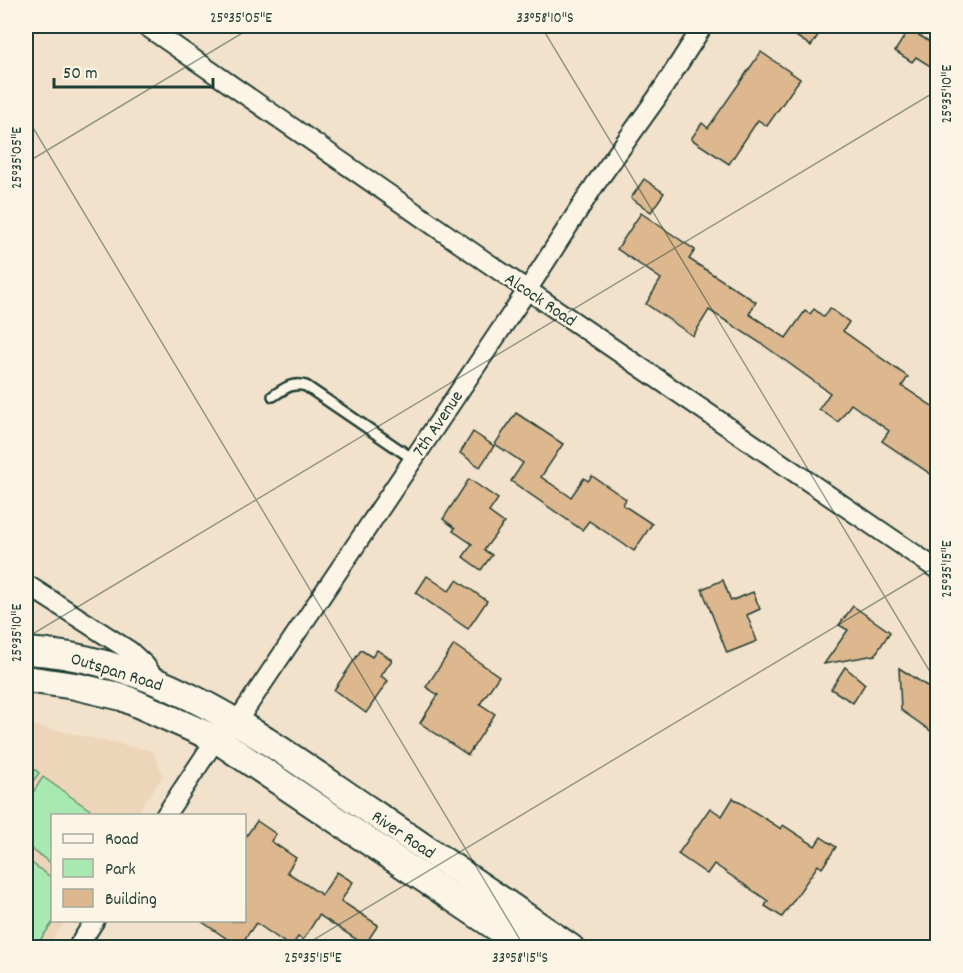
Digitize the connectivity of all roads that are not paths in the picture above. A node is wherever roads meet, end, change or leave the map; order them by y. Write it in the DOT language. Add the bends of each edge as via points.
graph roads {
  1 [pos="146,26"];
  2 [pos="703,26"];
  3 [pos="528,290"];
  4 [pos="273,396"];
  5 [pos="413,459"];
  6 [pos="938,570"];
  7 [pos="26,584"];
  8 [pos="26,651"];
  9 [pos="26,679"];
  10 [pos="155,679"];
  11 [pos="236,723"];
  12 [pos="216,739"];
  13 [pos="166,814"];
  14 [pos="94,922"];
  15 [pos="532,940"];
  16 [pos="77,948"];
  17 [pos="572,948"];
  1 -- 3 [label="street, Alcock Road"];
  2 -- 3 [label="street, 7th Avenue"];
  3 -- 5 [label="street, 7th Avenue"];
  3 -- 6 [label="street, Alcock Road"];
  4 -- 5 [label="lane" via="291,385 306,387"];
  5 -- 11 [label="street, 7th Avenue"];
  7 -- 10 [label="street" via="130,651"];
  8 -- 10 [label="main road, Outspan Road" via="105,663"];
  9 -- 12 [label="main road, Outspan Road" via="122,697"];
  10 -- 11 [label="main road, Outspan Road"];
  11 -- 12 [label="street, 7th Avenue"];
  11 -- 15 [label="main road, River Road" via="272,744"];
  12 -- 13 [label="street, 7th Avenue"];
  12 -- 15 [label="main road, River Road"];
  14 -- 16 [label="street"];
  15 -- 17 [label="main road, River Road"];
}
